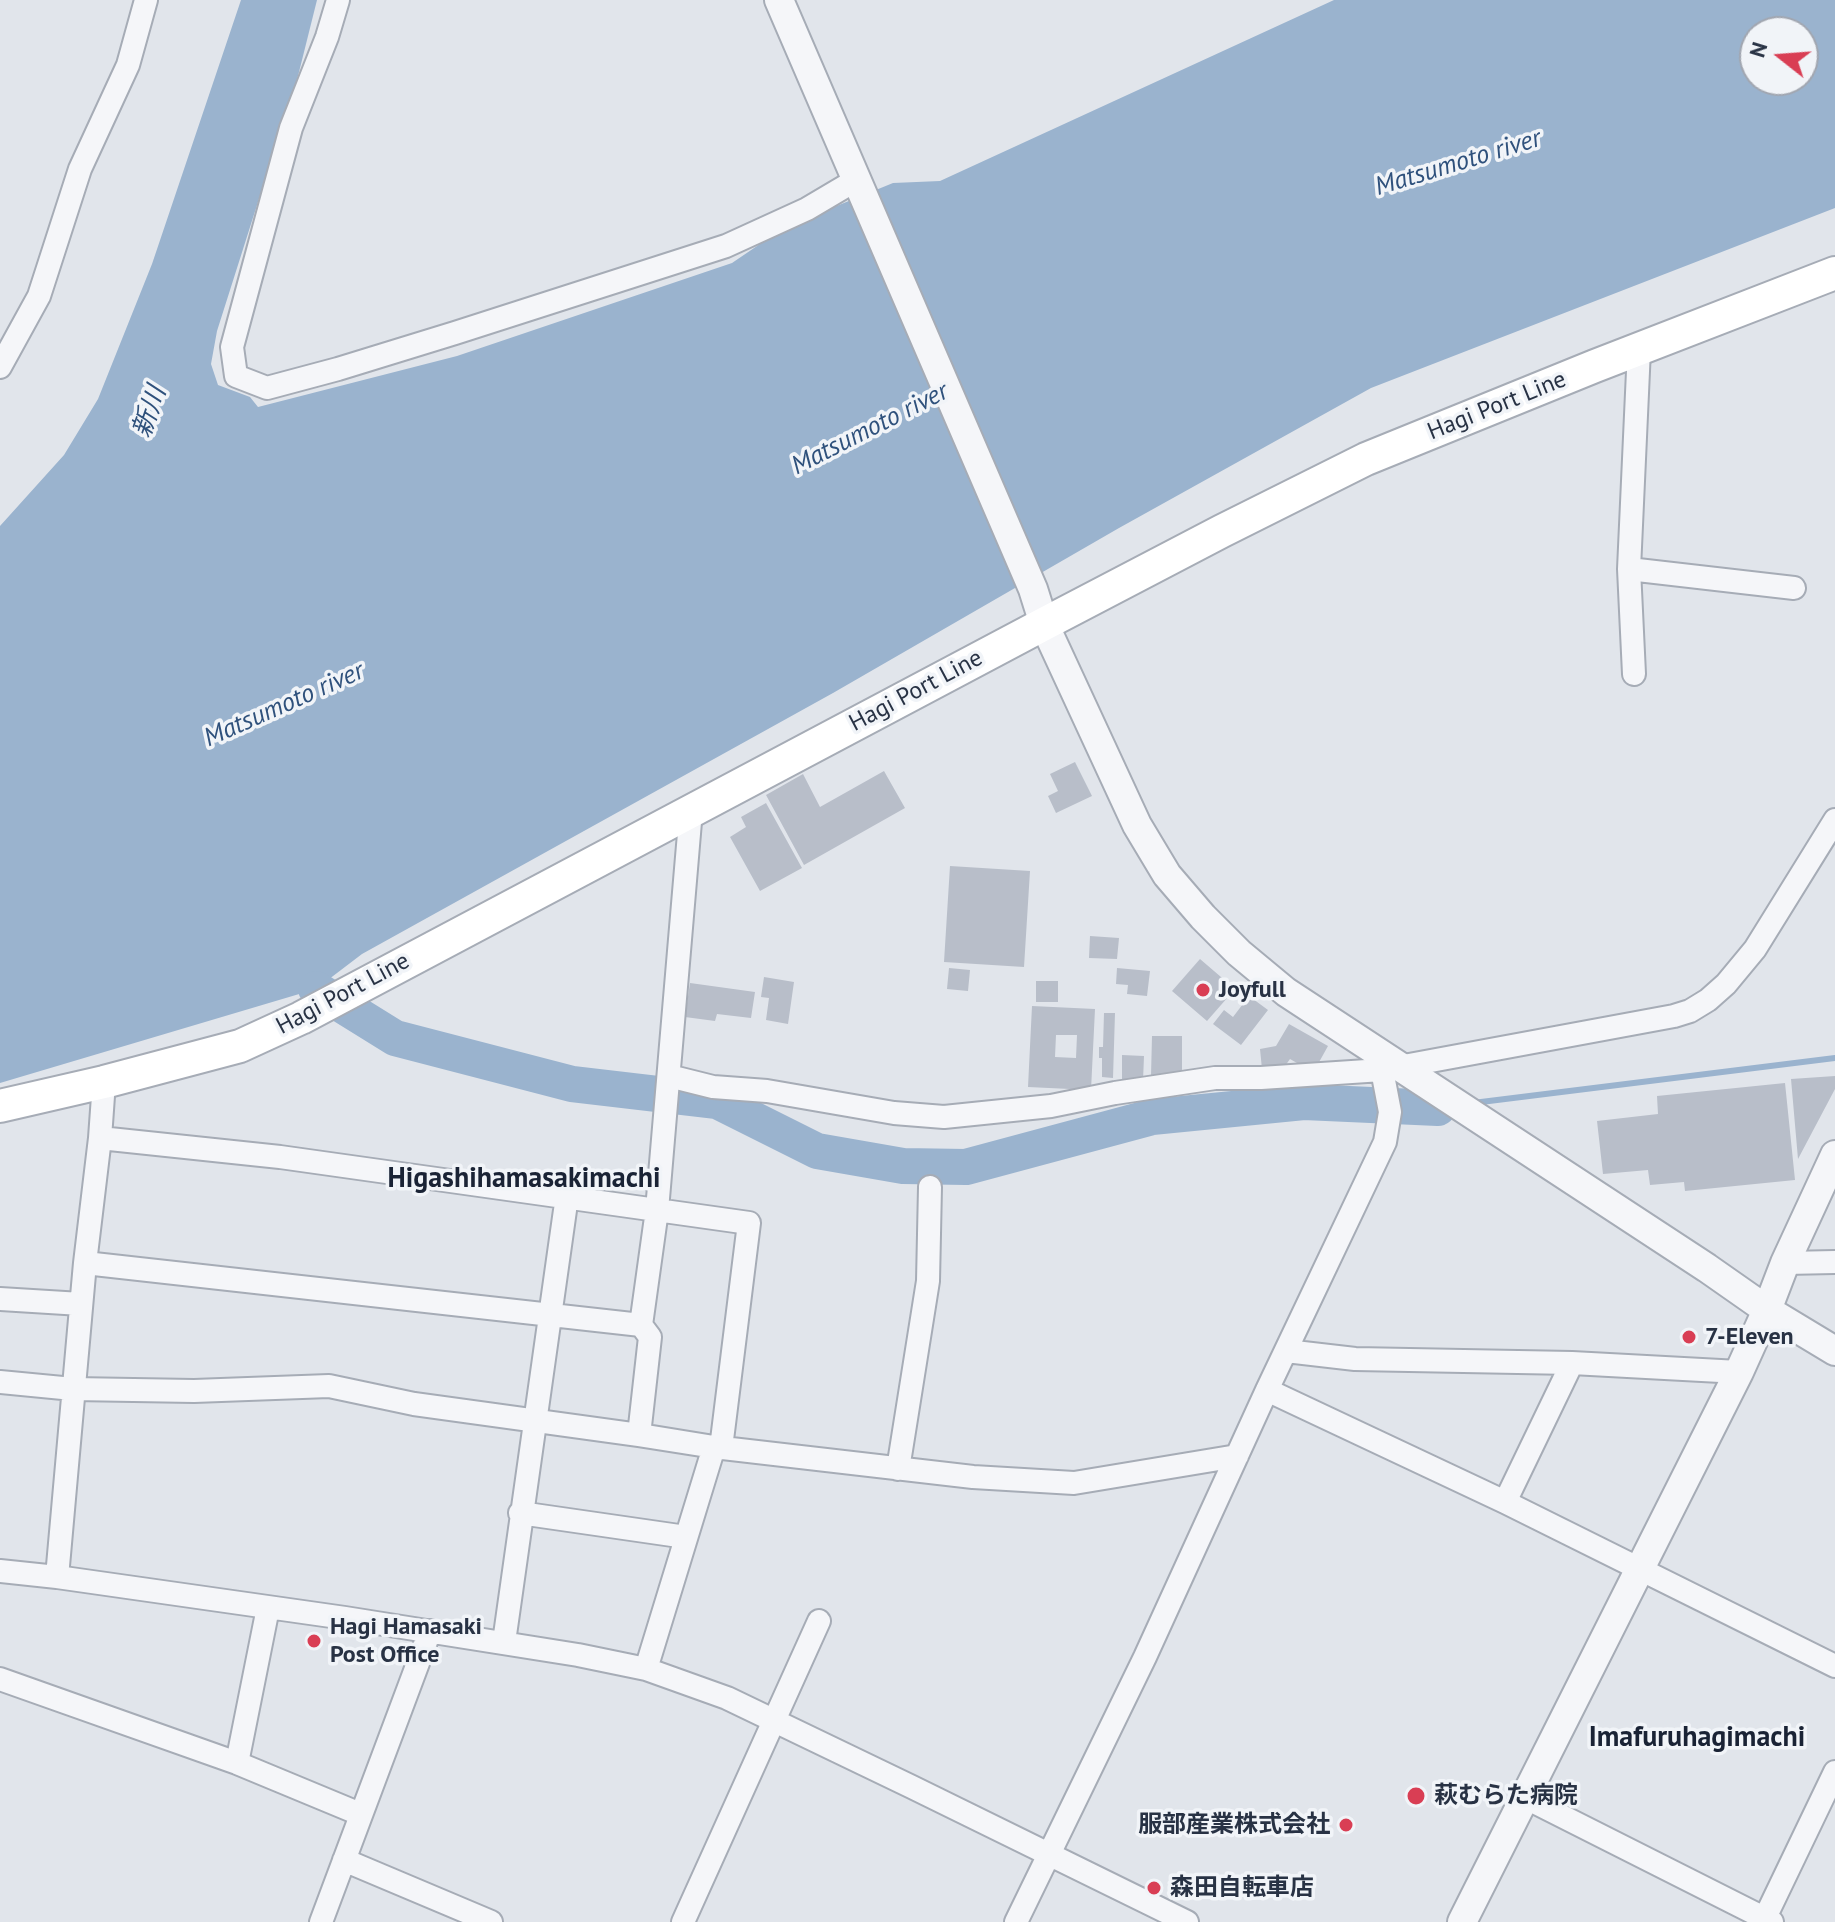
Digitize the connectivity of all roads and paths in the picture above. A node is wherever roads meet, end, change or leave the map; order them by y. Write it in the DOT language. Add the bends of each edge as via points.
graph roads {
  1 [pos="146,0"];
  2 [pos="338,0"];
  3 [pos="779,0"];
  4 [pos="858,185"];
  5 [pos="1835,273"];
  6 [pos="1639,349"];
  7 [pos="0,367"];
  8 [pos="1629,569"];
  9 [pos="1794,588"];
  10 [pos="1044,624"];
  11 [pos="1634,674"];
  12 [pos="691,810"];
  13 [pos="1835,820"];
  14 [pos="1392,1068"];
  15 [pos="669,1080"];
  16 [pos="104,1082"];
  17 [pos="0,1106"];
  18 [pos="100,1138"];
  19 [pos="1835,1155"];
  20 [pos="930,1187"];
  21 [pos="567,1196"];
  22 [pos="657,1210"];
  23 [pos="1835,1262"];
  24 [pos="85,1263"];
  25 [pos="1785,1263"];
  26 [pos="0,1299"];
  27 [pos="81,1304"];
  28 [pos="1767,1310"];
  29 [pos="549,1316"];
  30 [pos="641,1325"];
  31 [pos="1286,1351"];
  32 [pos="1835,1351"];
  33 [pos="1572,1363"];
  34 [pos="1739,1372"];
  35 [pos="0,1382"];
  36 [pos="73,1389"];
  37 [pos="1267,1390"];
  38 [pos="534,1421"];
  39 [pos="639,1435"];
  40 [pos="718,1447"];
  41 [pos="1237,1456"];
  42 [pos="898,1469"];
  43 [pos="1505,1502"];
  44 [pos="520,1513"];
  45 [pos="686,1537"];
  46 [pos="1639,1570"];
  47 [pos="0,1571"];
  48 [pos="57,1577"];
  49 [pos="268,1608"];
  50 [pos="819,1621"];
  51 [pos="430,1631"];
  52 [pos="504,1642"];
  53 [pos="1835,1666"];
  54 [pos="646,1669"];
  55 [pos="0,1679"];
  56 [pos="775,1721"];
  57 [pos="237,1763"];
  58 [pos="1835,1772"];
  59 [pos="1526,1798"];
  60 [pos="360,1814"];
  61 [pos="1050,1856"];
  62 [pos="344,1860"];
  63 [pos="1767,1921"];
  64 [pos="321,1922"];
  65 [pos="491,1922"];
  66 [pos="683,1922"];
  67 [pos="1016,1922"];
  68 [pos="1187,1922"];
  69 [pos="1462,1922"];
  1 -- 7 [label="street" via="128,65 80,169 39,296"];
  2 -- 4 [label="street" via="291,128 232,347 236,376 267,388 726,246"];
  3 -- 4 [label="street"];
  4 -- 10 [label="street"];
  5 -- 6 [label="main road, Hagi Port Line"];
  6 -- 8 [label="street"];
  6 -- 10 [label="main road, Hagi Port Line" via="1366,459"];
  8 -- 9 [label="street"];
  8 -- 11 [label="street"];
  10 -- 12 [label="main road, Hagi Port Line"];
  10 -- 14 [label="street" via="1130,812 1167,875 1239,953"];
  12 -- 15 [label="street"];
  12 -- 16 [label="main road, Hagi Port Line" via="301,1018 240,1046"];
  13 -- 14 [label="street" via="1755,949 1726,984 1690,1011"];
  14 -- 15 [label="street" via="1215,1078 1051,1106 944,1117"];
  14 -- 28 [label="street"];
  14 -- 31 [label="street" via="1385,1142"];
  15 -- 22 [label="street"];
  16 -- 17 [label="main road, Hagi Port Line"];
  16 -- 18 [label="street"];
  18 -- 21 [label="street"];
  18 -- 24 [label="street"];
  19 -- 25 [label="street"];
  20 -- 42 [label="street" via="928,1281"];
  21 -- 22 [label="street"];
  21 -- 29 [label="street"];
  22 -- 30 [label="street"];
  22 -- 40 [label="street" via="749,1223"];
  23 -- 25 [label="street"];
  24 -- 27 [label="street"];
  24 -- 29 [label="street"];
  25 -- 28 [label="street"];
  26 -- 27 [label="street"];
  27 -- 36 [label="street"];
  28 -- 32 [label="street"];
  28 -- 34 [label="street"];
  29 -- 30 [label="street"];
  29 -- 38 [label="street"];
  30 -- 39 [label="street" via="650,1337"];
  31 -- 33 [label="street" via="1355,1359"];
  31 -- 37 [label="street"];
  33 -- 34 [label="street"];
  33 -- 43 [label="street"];
  34 -- 46 [label="street"];
  35 -- 36 [label="street"];
  36 -- 38 [label="street" via="329,1386"];
  36 -- 48 [label="street"];
  37 -- 41 [label="street"];
  37 -- 43 [label="street"];
  38 -- 39 [label="street"];
  38 -- 44 [label="street"];
  39 -- 40 [label="street"];
  40 -- 42 [label="street"];
  40 -- 45 [label="street"];
  41 -- 42 [label="street" via="1074,1483"];
  41 -- 61 [label="street"];
  43 -- 46 [label="street"];
  44 -- 45 [label="street"];
  44 -- 52 [label="street"];
  45 -- 54 [label="street"];
  46 -- 53 [label="street"];
  46 -- 59 [label="street"];
  47 -- 48 [label="street"];
  48 -- 49 [label="street"];
  49 -- 51 [label="street"];
  49 -- 57 [label="street"];
  50 -- 56 [label="street"];
  51 -- 52 [label="street"];
  51 -- 60 [label="street"];
  52 -- 54 [label="street"];
  54 -- 56 [label="street"];
  55 -- 57 [label="street"];
  56 -- 61 [label="street"];
  56 -- 66 [label="street"];
  57 -- 60 [label="street"];
  58 -- 63 [label="street"];
  59 -- 63 [label="street"];
  59 -- 69 [label="street"];
  60 -- 62 [label="street"];
  61 -- 67 [label="street"];
  61 -- 68 [label="street"];
  62 -- 64 [label="street"];
  62 -- 65 [label="street"];
}
